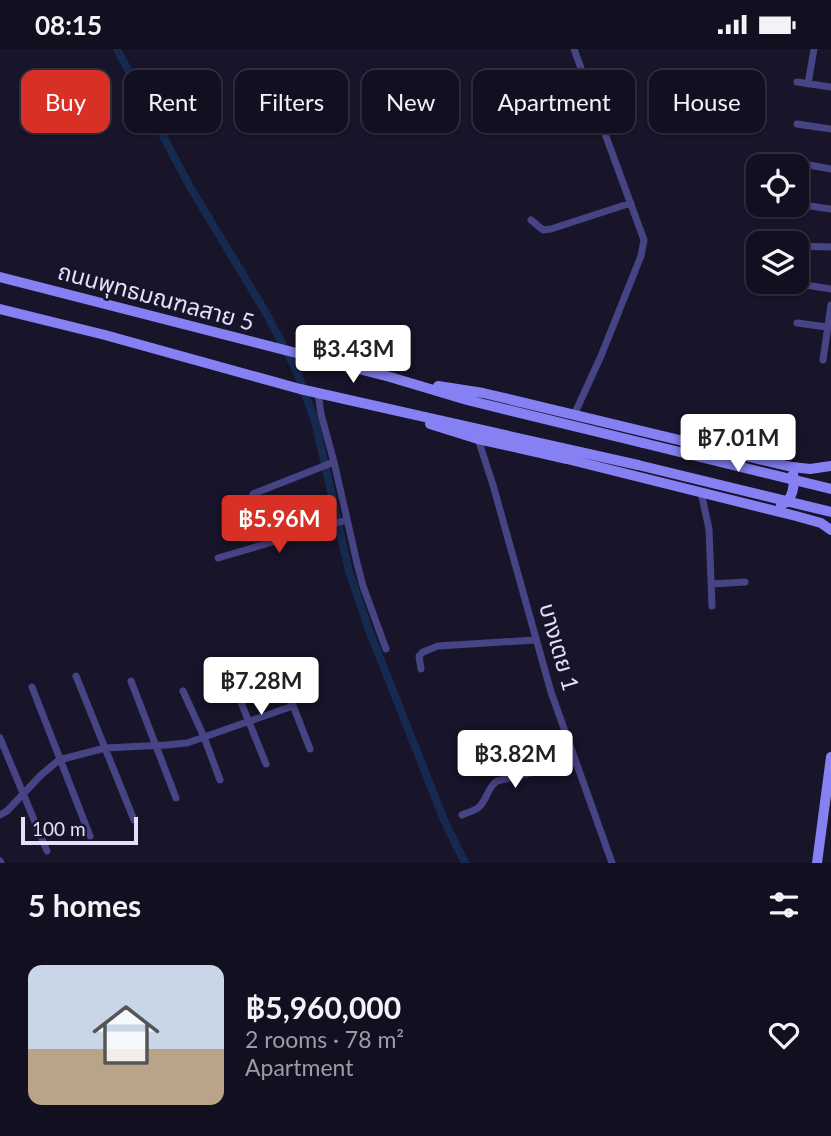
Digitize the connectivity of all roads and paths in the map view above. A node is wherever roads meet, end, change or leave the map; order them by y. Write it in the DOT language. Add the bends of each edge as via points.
graph roads {
  1 [pos="574,49"];
  2 [pos="814,49"];
  3 [pos="582,70"];
  4 [pos="797,82"];
  5 [pos="808,84"];
  6 [pos="831,87"];
  7 [pos="797,124"];
  8 [pos="831,129"];
  9 [pos="606,133"];
  10 [pos="809,165"];
  11 [pos="831,169"];
  12 [pos="631,203"];
  13 [pos="809,206"];
  14 [pos="831,209"];
  15 [pos="531,220"];
  16 [pos="809,246"];
  17 [pos="831,246"];
  18 [pos="0,277"];
  19 [pos="809,286"];
  20 [pos="831,289"];
  21 [pos="831,306"];
  22 [pos="0,309"];
  23 [pos="797,323"];
  24 [pos="827,327"];
  25 [pos="823,360"];
  26 [pos="390,377"];
  27 [pos="315,392"];
  28 [pos="388,409"];
  29 [pos="574,415"];
  30 [pos="478,439"];
  31 [pos="332,463"];
  32 [pos="783,465"];
  33 [pos="831,466"];
  34 [pos="831,489"];
  35 [pos="701,492"];
  36 [pos="253,494"];
  37 [pos="765,508"];
  38 [pos="831,512"];
  39 [pos="344,521"];
  40 [pos="831,530"];
  41 [pos="218,558"];
  42 [pos="745,582"];
  43 [pos="712,584"];
  44 [pos="712,605"];
  45 [pos="537,640"];
  46 [pos="386,649"];
  47 [pos="278,667"];
  48 [pos="421,669"];
  49 [pos="76,676"];
  50 [pos="232,680"];
  51 [pos="131,681"];
  52 [pos="32,687"];
  53 [pos="183,691"];
  54 [pos="293,706"];
  55 [pos="248,722"];
  56 [pos="204,737"];
  57 [pos="0,738"];
  58 [pos="156,746"];
  59 [pos="105,748"];
  60 [pos="310,749"];
  61 [pos="831,757"];
  62 [pos="59,760"];
  63 [pos="576,762"];
  64 [pos="266,764"];
  65 [pos="220,779"];
  66 [pos="23,793"];
  67 [pos="176,798"];
  68 [pos="0,815"];
  69 [pos="462,815"];
  70 [pos="134,820"];
  71 [pos="90,836"];
  72 [pos="47,851"];
  73 [pos="612,863"];
  74 [pos="817,863"];
  1 -- 3 [label="street"];
  2 -- 5 [label="street"];
  4 -- 5 [label="street"];
  5 -- 6 [label="street"];
  7 -- 8 [label="street"];
  9 -- 12 [label="street"];
  10 -- 11 [label="street"];
  12 -- 15 [label="street" via="551,229 543,230"];
  12 -- 29 [label="street" via="644,240 641,256"];
  13 -- 14 [label="street"];
  16 -- 17 [label="street"];
  18 -- 26 [label="main road, ถนนพุทธมณฑลสาย 5"];
  19 -- 20 [label="street"];
  21 -- 24 [label="street"];
  22 -- 27 [label="main road"];
  23 -- 24 [label="street"];
  24 -- 25 [label="street"];
  26 -- 29 [label="main road"];
  26 -- 34 [label="main road, ถนนพุทธมณฑลสาย 5, bridge"];
  27 -- 28 [label="main road"];
  27 -- 31 [label="street"];
  28 -- 30 [label="main road"];
  28 -- 38 [label="main road, bridge"];
  29 -- 32 [label="main road"];
  30 -- 35 [label="main road"];
  30 -- 45 [label="street, บางเตย 1"];
  31 -- 36 [label="street"];
  31 -- 39 [label="street"];
  32 -- 33 [label="main road"];
  32 -- 37 [label="main road" via="793,473 795,482 790,497 786,504"];
  35 -- 37 [label="main road"];
  35 -- 43 [label="street" via="709,529"];
  37 -- 40 [label="main road"];
  39 -- 41 [label="street"];
  39 -- 46 [label="street"];
  42 -- 43 [label="street"];
  43 -- 44 [label="street"];
  45 -- 48 [label="street" via="438,646 419,656"];
  45 -- 63 [label="street, บางเตย 1"];
  47 -- 54 [label="street"];
  49 -- 59 [label="street"];
  50 -- 55 [label="street"];
  51 -- 58 [label="street"];
  52 -- 62 [label="street"];
  53 -- 56 [label="street"];
  54 -- 55 [label="street"];
  54 -- 60 [label="street"];
  55 -- 56 [label="street"];
  55 -- 64 [label="street"];
  56 -- 58 [label="street"];
  56 -- 65 [label="street"];
  57 -- 66 [label="street"];
  58 -- 59 [label="street"];
  58 -- 67 [label="street"];
  59 -- 62 [label="street"];
  59 -- 70 [label="street"];
  61 -- 74 [label="main road"];
  62 -- 66 [label="street"];
  62 -- 71 [label="street"];
  63 -- 69 [label="street" via="498,781 481,805"];
  63 -- 73 [label="street, บางเตย 1"];
  66 -- 68 [label="street"];
  66 -- 72 [label="street"];
}
